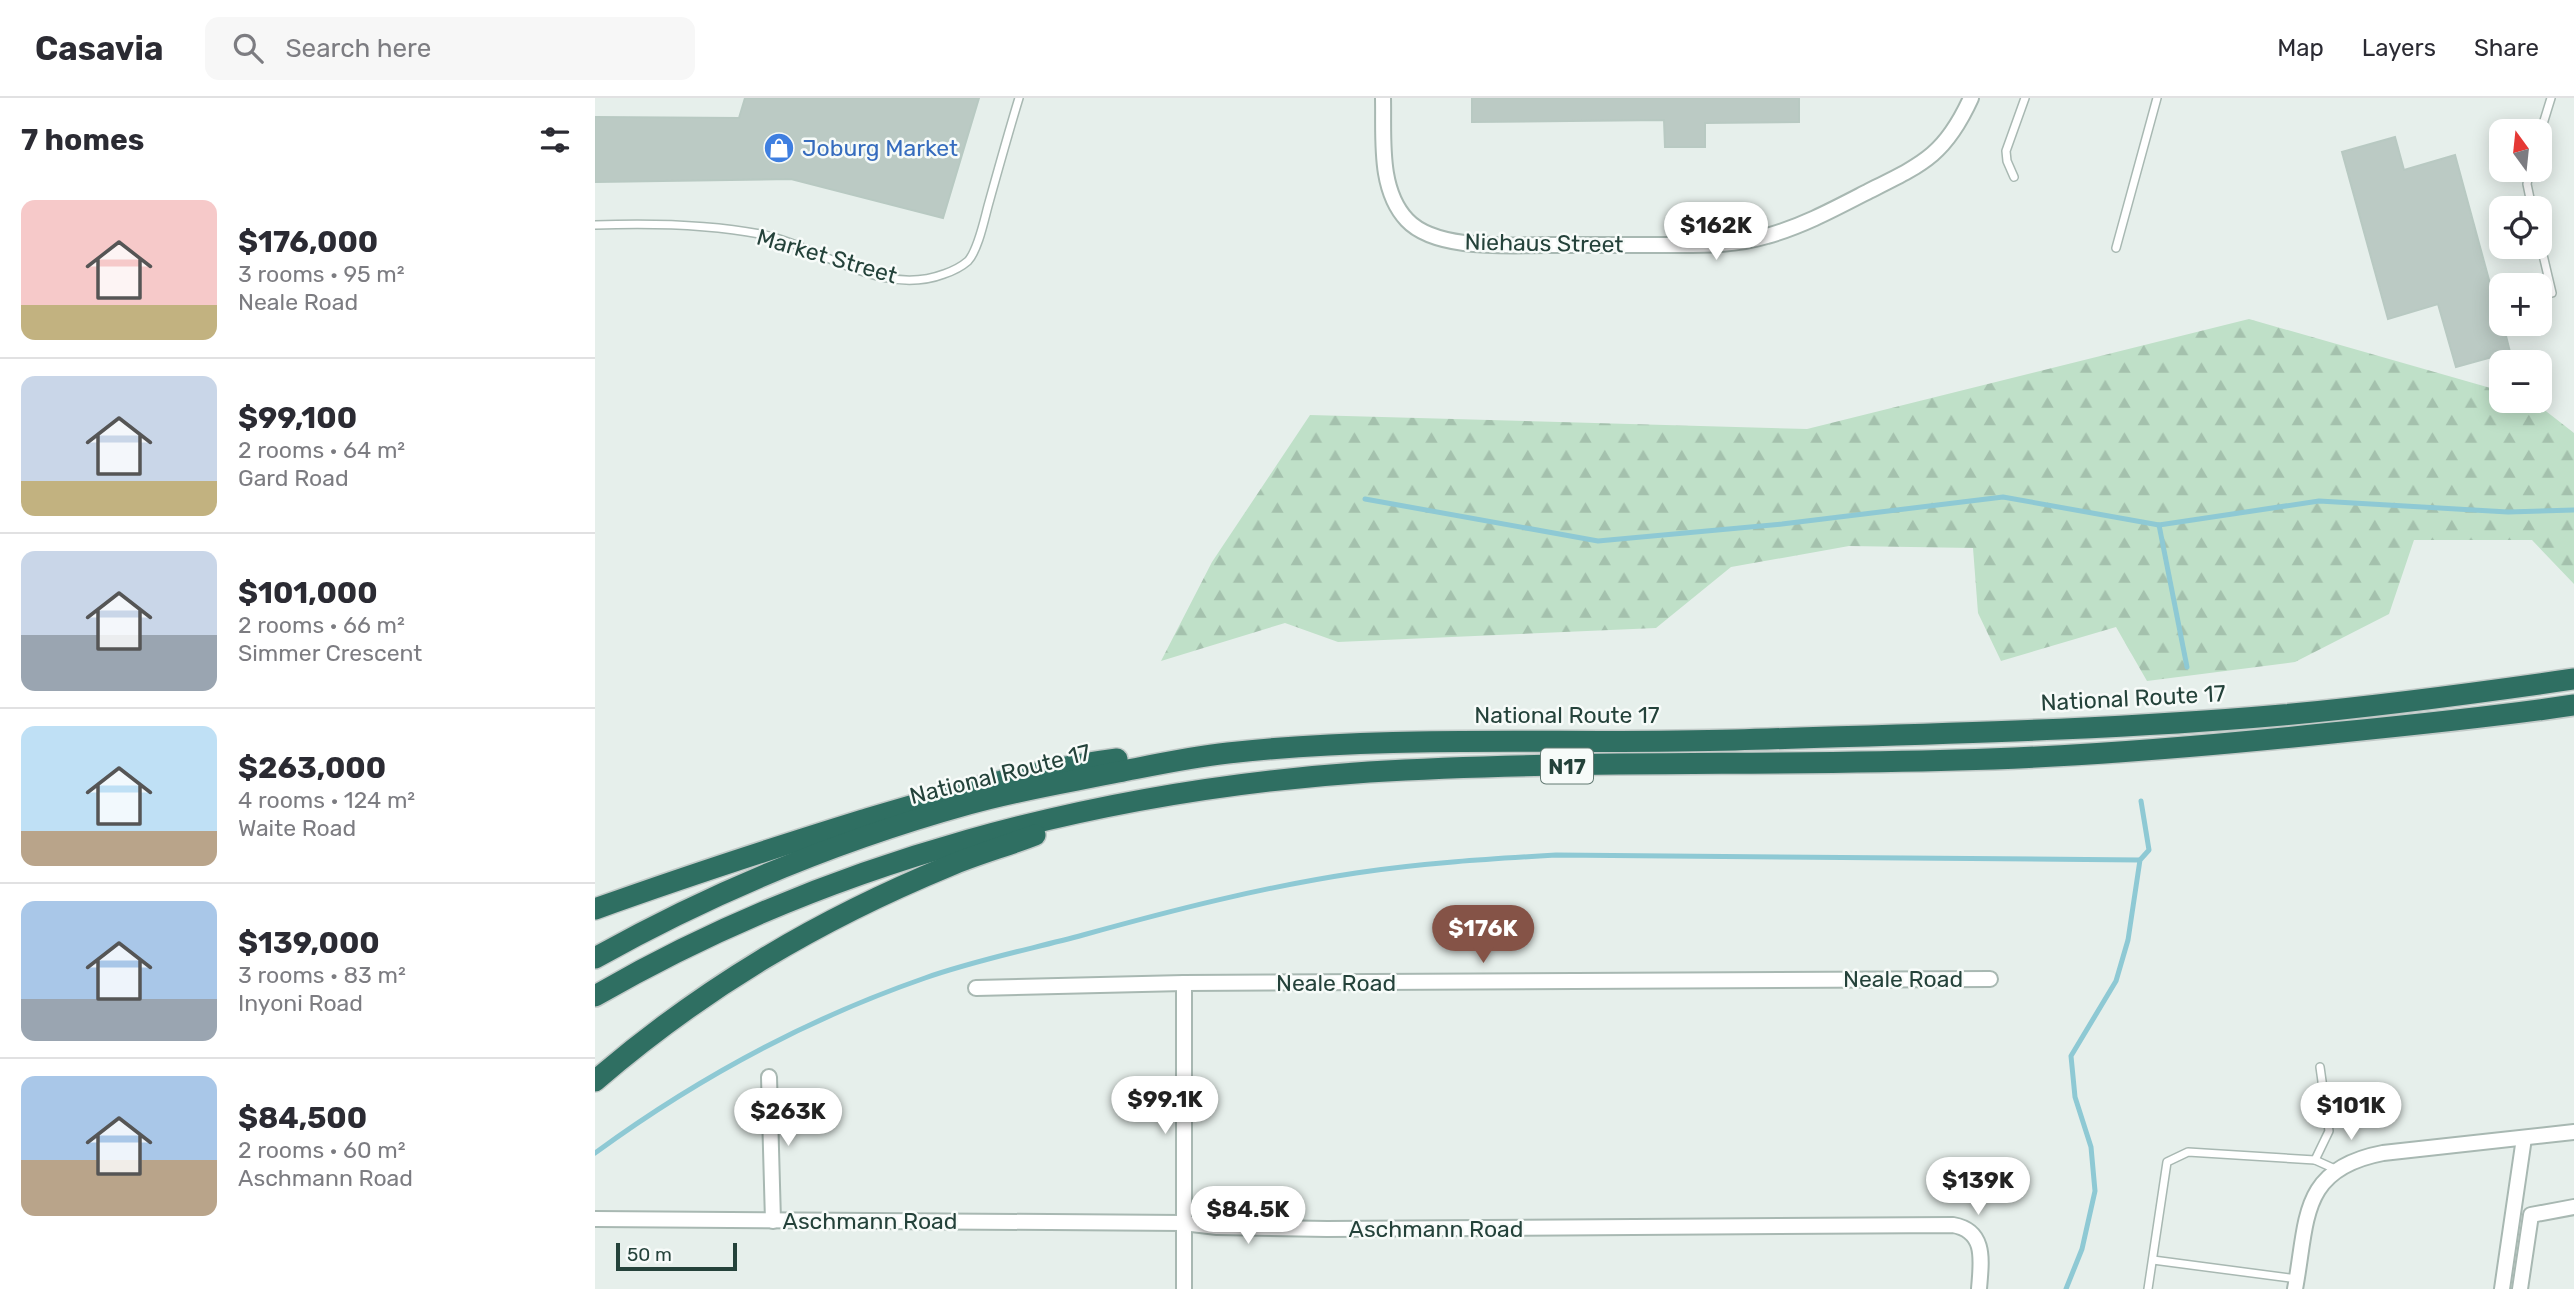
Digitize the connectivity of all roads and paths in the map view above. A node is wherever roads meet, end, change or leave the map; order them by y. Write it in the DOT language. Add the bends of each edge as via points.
graph roads {
  1 [pos="1019,98"];
  2 [pos="1383,98"];
  3 [pos="1971,98"];
  4 [pos="2025,98"];
  5 [pos="2157,98"];
  6 [pos="2551,98"];
  7 [pos="2545,119"];
  8 [pos="2014,177"];
  9 [pos="595,225"];
  10 [pos="2116,248"];
  11 [pos="2574,679"];
  12 [pos="2574,705"];
  13 [pos="1227,753"];
  14 [pos="1102,809"];
  15 [pos="595,909"];
  16 [pos="595,958"];
  17 [pos="1990,979"];
  18 [pos="1184,984"];
  19 [pos="976,988"];
  20 [pos="595,996"];
  21 [pos="2320,1067"];
  22 [pos="769,1077"];
  23 [pos="595,1081"];
  24 [pos="2574,1132"];
  25 [pos="2523,1138"];
  26 [pos="2315,1160"];
  27 [pos="2335,1169"];
  28 [pos="2574,1208"];
  29 [pos="595,1219"];
  30 [pos="773,1221"];
  31 [pos="1183,1223"];
  32 [pos="2153,1260"];
  33 [pos="2296,1284"];
  34 [pos="1184,1289"];
  35 [pos="1979,1289"];
  36 [pos="2148,1289"];
  37 [pos="2502,1289"];
  38 [pos="2520,1289"];
  1 -- 9 [label="lane, Market Street" via="969,260 938,276 893,279 762,234 693,226"];
  2 -- 3 [label="street, Niehaus Street" via="1385,166 1397,206 1421,232 1471,244 1720,244 1791,229 1922,163 1952,135"];
  4 -- 8 [label="lane" via="2007,151"];
  5 -- 10 [label="lane"];
  6 -- 7 [label="lane"];
  11 -- 13 [label="highway, National Route 17 / N17" via="2283,715 2182,722 1732,740 1398,743"];
  12 -- 14 [label="highway, N17" via="2238,743 2070,755 1365,773 1261,783"];
  13 -- 15 [label="highway" via="1162,753 998,781 815,835"];
  13 -- 16 [label="highway, National Route 17 / N17" via="971,803 878,833 746,883"];
  14 -- 20 [label="highway, N17" via="994,833 835,883 712,935"];
  14 -- 23 [label="highway" via="950,866 805,933 679,1012"];
  17 -- 18 [label="street, Neale Road"];
  18 -- 19 [label="street, Neale Road"];
  18 -- 31 [label="street"];
  21 -- 26 [label="lane" via="2329,1131"];
  22 -- 30 [label="street"];
  24 -- 25 [label="street"];
  25 -- 27 [label="street" via="2383,1153"];
  25 -- 37 [label="street"];
  26 -- 27 [label="lane"];
  26 -- 32 [label="lane" via="2187,1152 2167,1162"];
  27 -- 33 [label="street" via="2309,1210"];
  28 -- 38 [label="street" via="2531,1214"];
  29 -- 30 [label="street, Aschmann Road"];
  30 -- 31 [label="street, Aschmann Road"];
  31 -- 34 [label="street"];
  31 -- 35 [label="street, Aschmann Road" via="1327,1230 1953,1225 1969,1231 1979,1246"];
  32 -- 33 [label="lane"];
  32 -- 36 [label="lane"];
}
